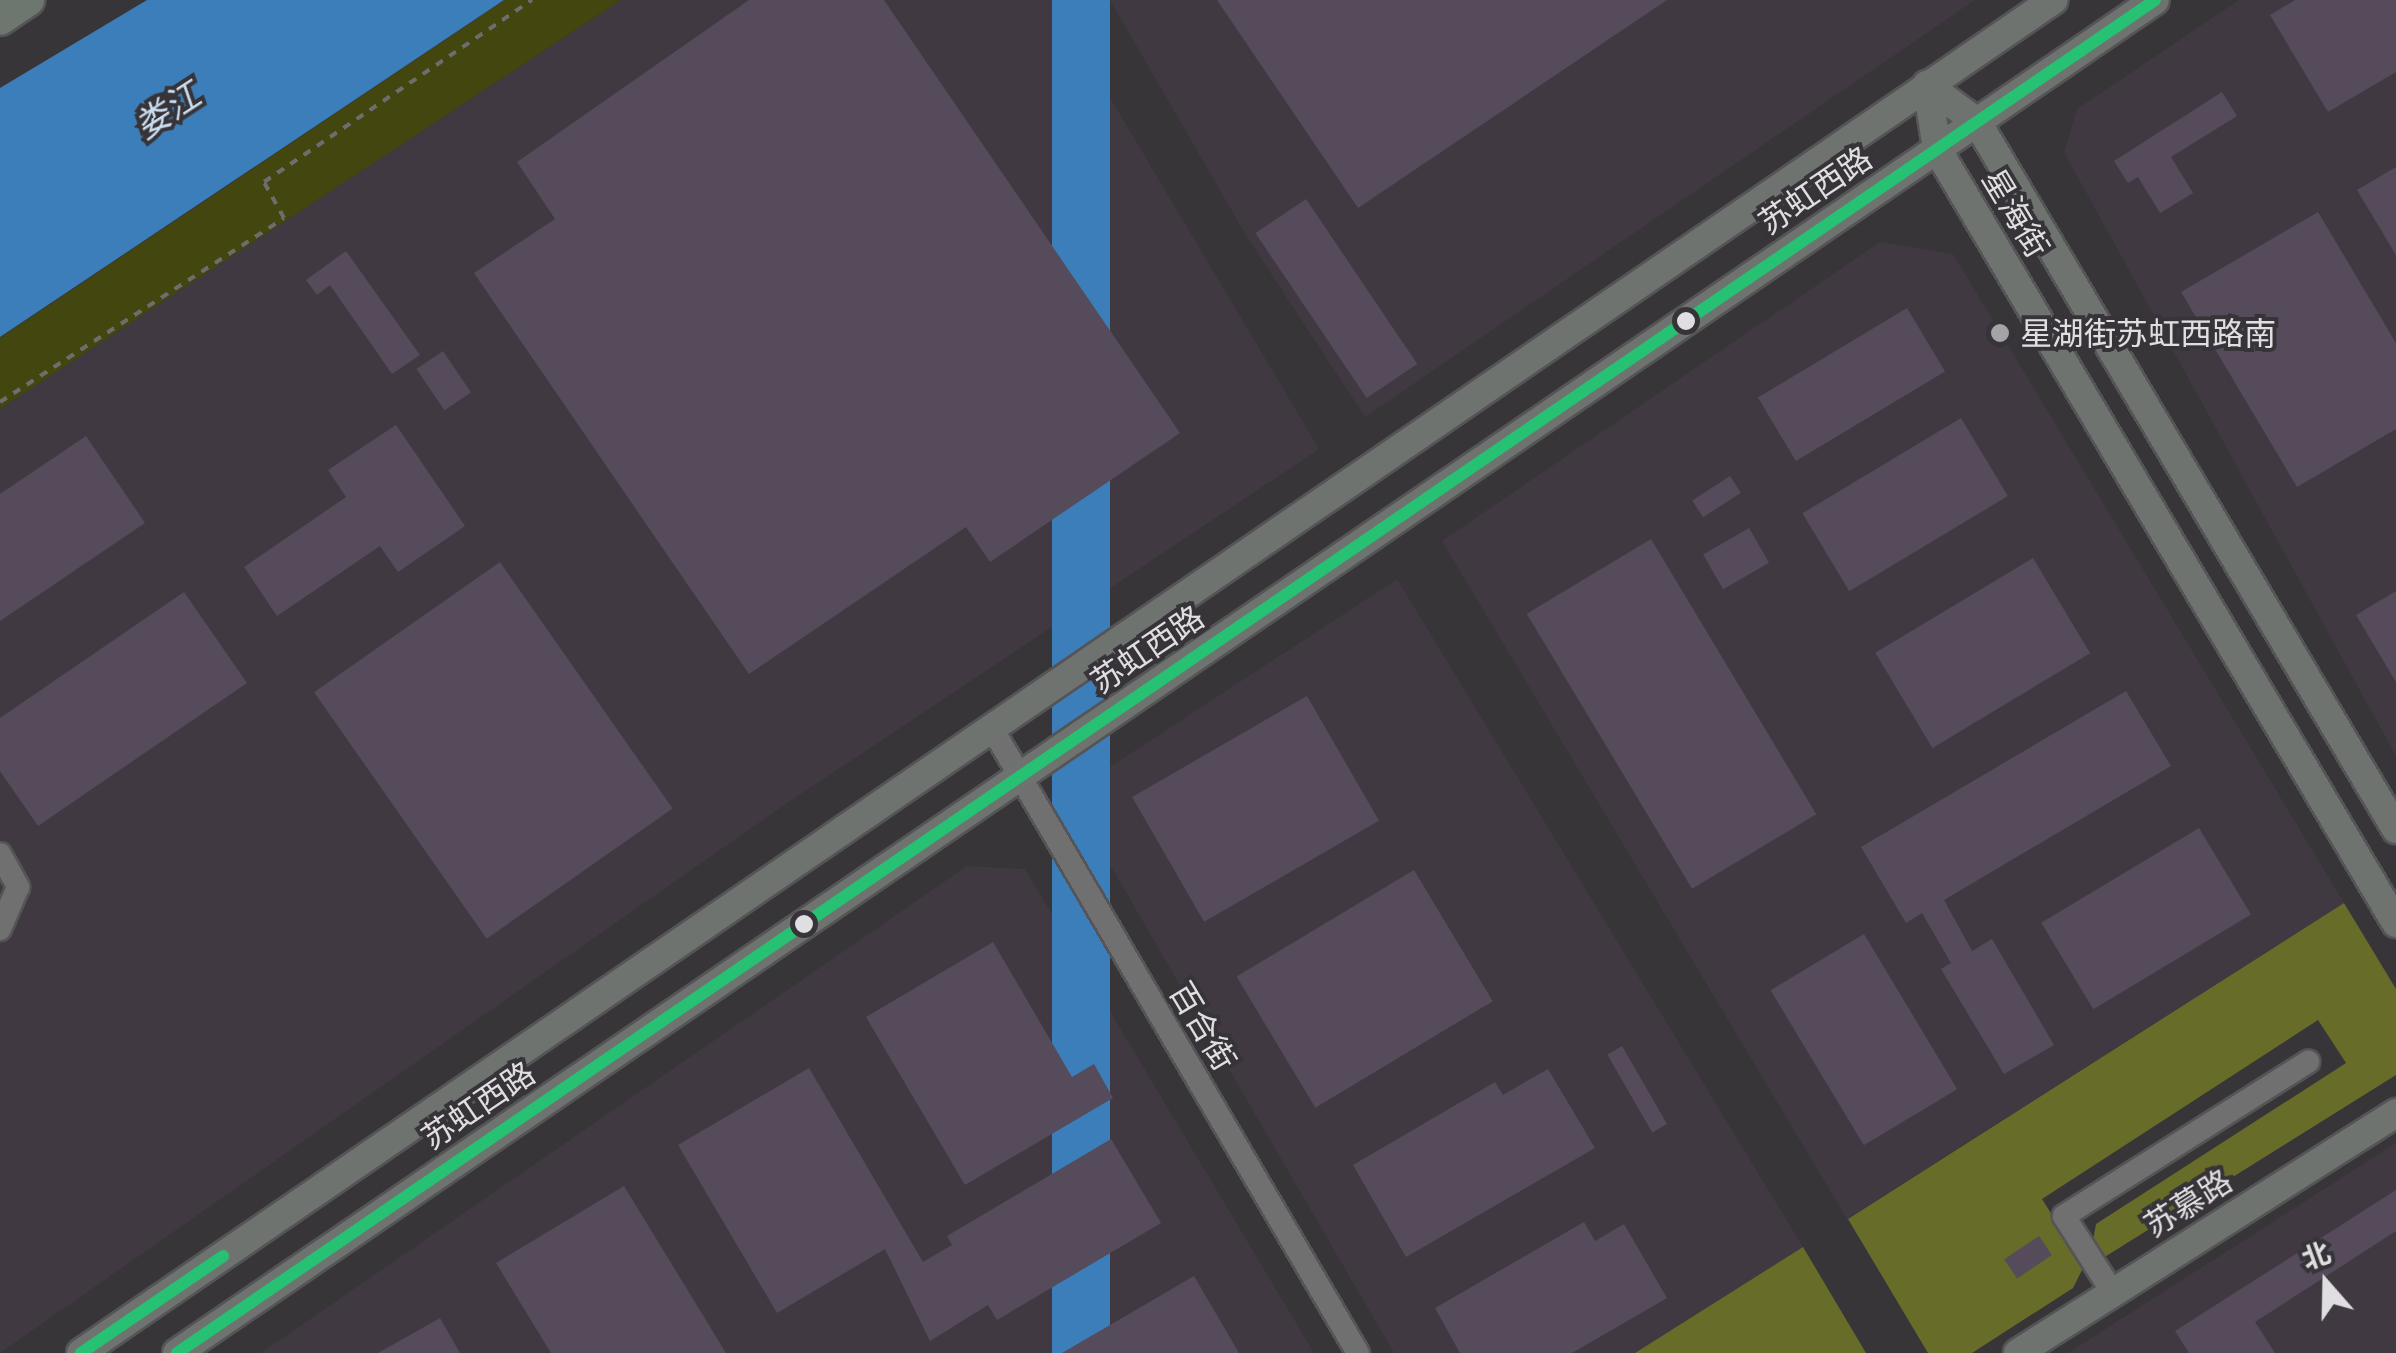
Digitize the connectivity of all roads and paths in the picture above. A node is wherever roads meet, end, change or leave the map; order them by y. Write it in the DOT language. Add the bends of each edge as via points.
graph roads {
  1 [pos="28,0"];
  2 [pos="532,0"];
  3 [pos="2053,0"];
  4 [pos="2156,0"];
  5 [pos="0,19"];
  6 [pos="1927,85"];
  7 [pos="1977,122"];
  8 [pos="1937,149"];
  9 [pos="0,402"];
  10 [pos="993,730"];
  11 [pos="1019,779"];
  12 [pos="2396,829"];
  13 [pos="0,854"];
  14 [pos="2396,922"];
  15 [pos="0,929"];
  16 [pos="2308,1062"];
  17 [pos="2396,1113"];
  18 [pos="2113,1293"];
  19 [pos="81,1353"];
  20 [pos="177,1353"];
  21 [pos="1358,1353"];
  22 [pos="2018,1353"];
  1 -- 5 [label="highway"];
  2 -- 9 [label="path" via="264,182 284,218"];
  3 -- 6 [label="main road, 苏虹西路"];
  4 -- 7 [label="main road, 苏虹西路"];
  6 -- 7 [label="main road, 星海街"];
  6 -- 8 [label="main road, 星海街"];
  6 -- 10 [label="main road, 苏虹西路"];
  7 -- 8 [label="main road, 苏虹西路"];
  7 -- 12 [label="main road, 星海街"];
  8 -- 11 [label="main road, 苏虹西路"];
  8 -- 14 [label="main road, 星海街"];
  10 -- 11 [label="street, 百合街"];
  10 -- 19 [label="main road, 苏虹西路"];
  11 -- 20 [label="main road, 苏虹西路"];
  11 -- 21 [label="street, 百合街"];
  13 -- 15 [label="street" via="18,887"];
  16 -- 18 [label="street" via="2064,1216"];
  17 -- 18 [label="main road, 苏慕路"];
  18 -- 22 [label="main road, 苏慕路"];
}
